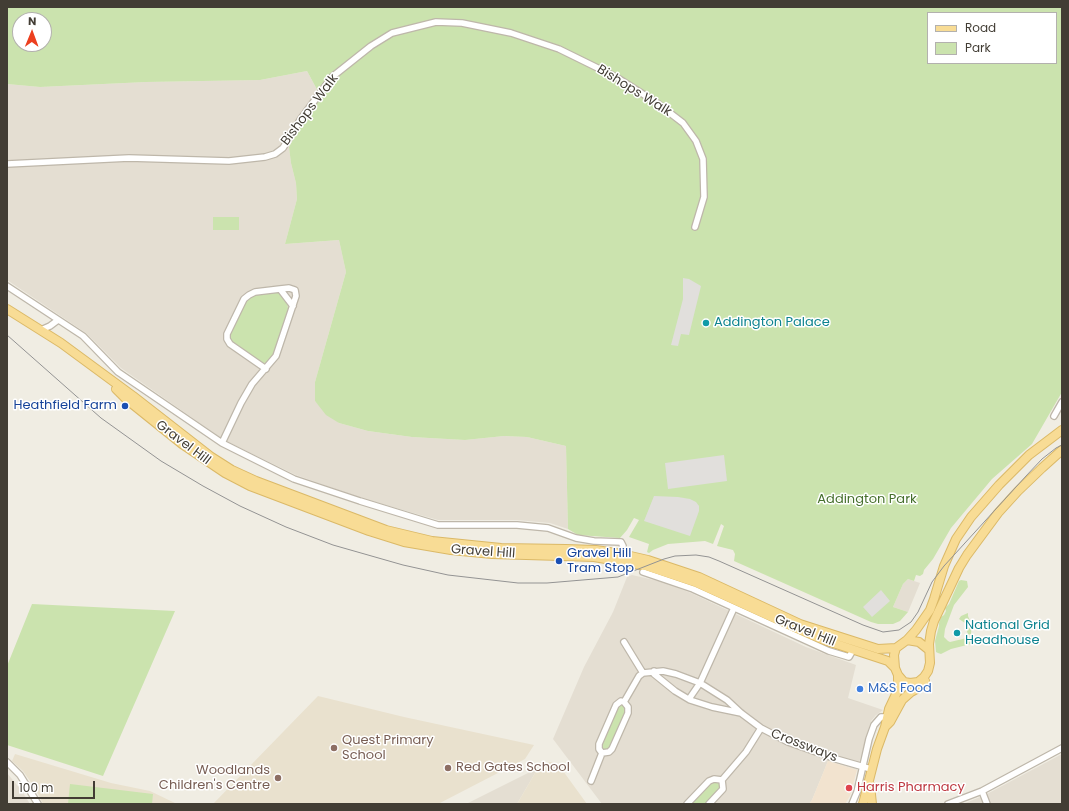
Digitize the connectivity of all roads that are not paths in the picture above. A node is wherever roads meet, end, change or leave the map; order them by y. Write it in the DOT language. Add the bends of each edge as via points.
graph roads {
  1 [pos="7,164"];
  2 [pos="695,227"];
  3 [pos="7,286"];
  4 [pos="280,290"];
  5 [pos="293,306"];
  6 [pos="7,308"];
  7 [pos="58,320"];
  8 [pos="41,330"];
  9 [pos="266,369"];
  10 [pos="99,371"];
  11 [pos="1062,402"];
  12 [pos="1054,416"];
  13 [pos="1060,433"];
  14 [pos="222,443"];
  15 [pos="1062,450"];
  16 [pos="622,550"];
  17 [pos="643,572"];
  18 [pos="666,575"];
  19 [pos="734,608"];
  20 [pos="907,640"];
  21 [pos="624,642"];
  22 [pos="896,648"];
  23 [pos="929,650"];
  24 [pos="853,652"];
  25 [pos="654,671"];
  26 [pos="897,671"];
  27 [pos="928,671"];
  28 [pos="643,673"];
  29 [pos="700,683"];
  30 [pos="689,699"];
  31 [pos="624,702"];
  32 [pos="741,713"];
  33 [pos="887,717"];
  34 [pos="885,727"];
  35 [pos="761,728"];
  36 [pos="1062,748"];
  37 [pos="602,753"];
  38 [pos="7,762"];
  39 [pos="867,768"];
  40 [pos="870,778"];
  41 [pos="722,780"];
  42 [pos="591,781"];
  43 [pos="982,791"];
  44 [pos="38,804"];
  45 [pos="687,804"];
  46 [pos="709,804"];
  47 [pos="852,804"];
  48 [pos="863,804"];
  49 [pos="872,804"];
  50 [pos="948,804"];
  51 [pos="987,804"];
  1 -- 2 [label="street, Bishops Walk" via="129,158 229,161 275,154 283,148 332,77 371,46 392,34 436,22 462,23 511,33 559,49 616,77 658,103 683,123 696,141 702,159 704,197"];
  3 -- 7 [label="street, Gravel Hill"];
  4 -- 5 [label="street"];
  4 -- 5 [label="street" via="294,290 296,296"];
  4 -- 9 [label="street" via="255,292 244,299 227,334 230,344"];
  5 -- 9 [label="street" via="276,356"];
  6 -- 8 [label="main road, Gravel Hill"];
  7 -- 8 [label="street"];
  7 -- 14 [label="street, Gravel Hill" via="83,336 118,372"];
  8 -- 10 [label="main road, Gravel Hill"];
  9 -- 14 [label="street" via="252,384"];
  10 -- 16 [label="main road, Gravel Hill" via="204,453 226,467 256,482 369,524 416,538 458,545 506,549"];
  10 -- 18 [label="main road, Gravel Hill" via="126,398 187,448 225,474 250,486 369,530 404,542 436,548 492,554 594,557 638,564"];
  11 -- 12 [label="street"];
  13 -- 20 [label="main road" via="1029,455 999,485 960,532 948,555 930,610"];
  14 -- 16 [label="street, Gravel Hill" via="294,479 438,525 517,525 548,528 576,538 617,541 622,543"];
  15 -- 23 [label="main road" via="1003,507 967,555 939,608 931,631"];
  16 -- 22 [label="main road, Gravel Hill" via="699,577 800,624 868,647"];
  17 -- 18 [label="street, Gravel Hill"];
  18 -- 19 [label="street, Gravel Hill"];
  18 -- 24 [label="main road, Gravel Hill" via="697,583"];
  19 -- 24 [label="street, Gravel Hill" via="829,651 846,657"];
  19 -- 29 [label="street"];
  20 -- 22 [label="main road"];
  20 -- 23 [label="main road" via="919,642"];
  21 -- 28 [label="street"];
  22 -- 26 [label="main road" via="894,655"];
  23 -- 27 [label="main road"];
  24 -- 26 [label="main road, Gravel Hill" via="888,661"];
  25 -- 28 [label="street, Crossways"];
  25 -- 29 [label="street, Crossways" via="668,672"];
  25 -- 30 [label="street, Crossways" via="654,674"];
  26 -- 27 [label="main road" via="904,682 915,683"];
  26 -- 33 [label="main road" via="897,692"];
  27 -- 34 [label="main road" via="925,682 902,700"];
  28 -- 31 [label="street"];
  29 -- 30 [label="street"];
  29 -- 32 [label="street, Crossways" via="727,700"];
  30 -- 32 [label="street, Crossways"];
  31 -- 37 [label="street" via="616,705 599,744"];
  31 -- 37 [label="street" via="628,710 616,741 611,751"];
  32 -- 35 [label="street, Crossways"];
  33 -- 34 [label="main road"];
  33 -- 39 [label="street" via="881,717 874,725 869,739"];
  34 -- 39 [label="main road"];
  35 -- 39 [label="street, Crossways" via="788,742"];
  35 -- 41 [label="street" via="746,752"];
  36 -- 43 [label="street"];
  37 -- 42 [label="street"];
  38 -- 44 [label="street" via="20,775"];
  39 -- 40 [label="main road"];
  39 -- 47 [label="street"];
  40 -- 48 [label="main road"];
  40 -- 49 [label="main road"];
  41 -- 45 [label="street" via="709,781"];
  41 -- 46 [label="street" via="723,788"];
  43 -- 50 [label="street"];
  43 -- 51 [label="street"];
}
